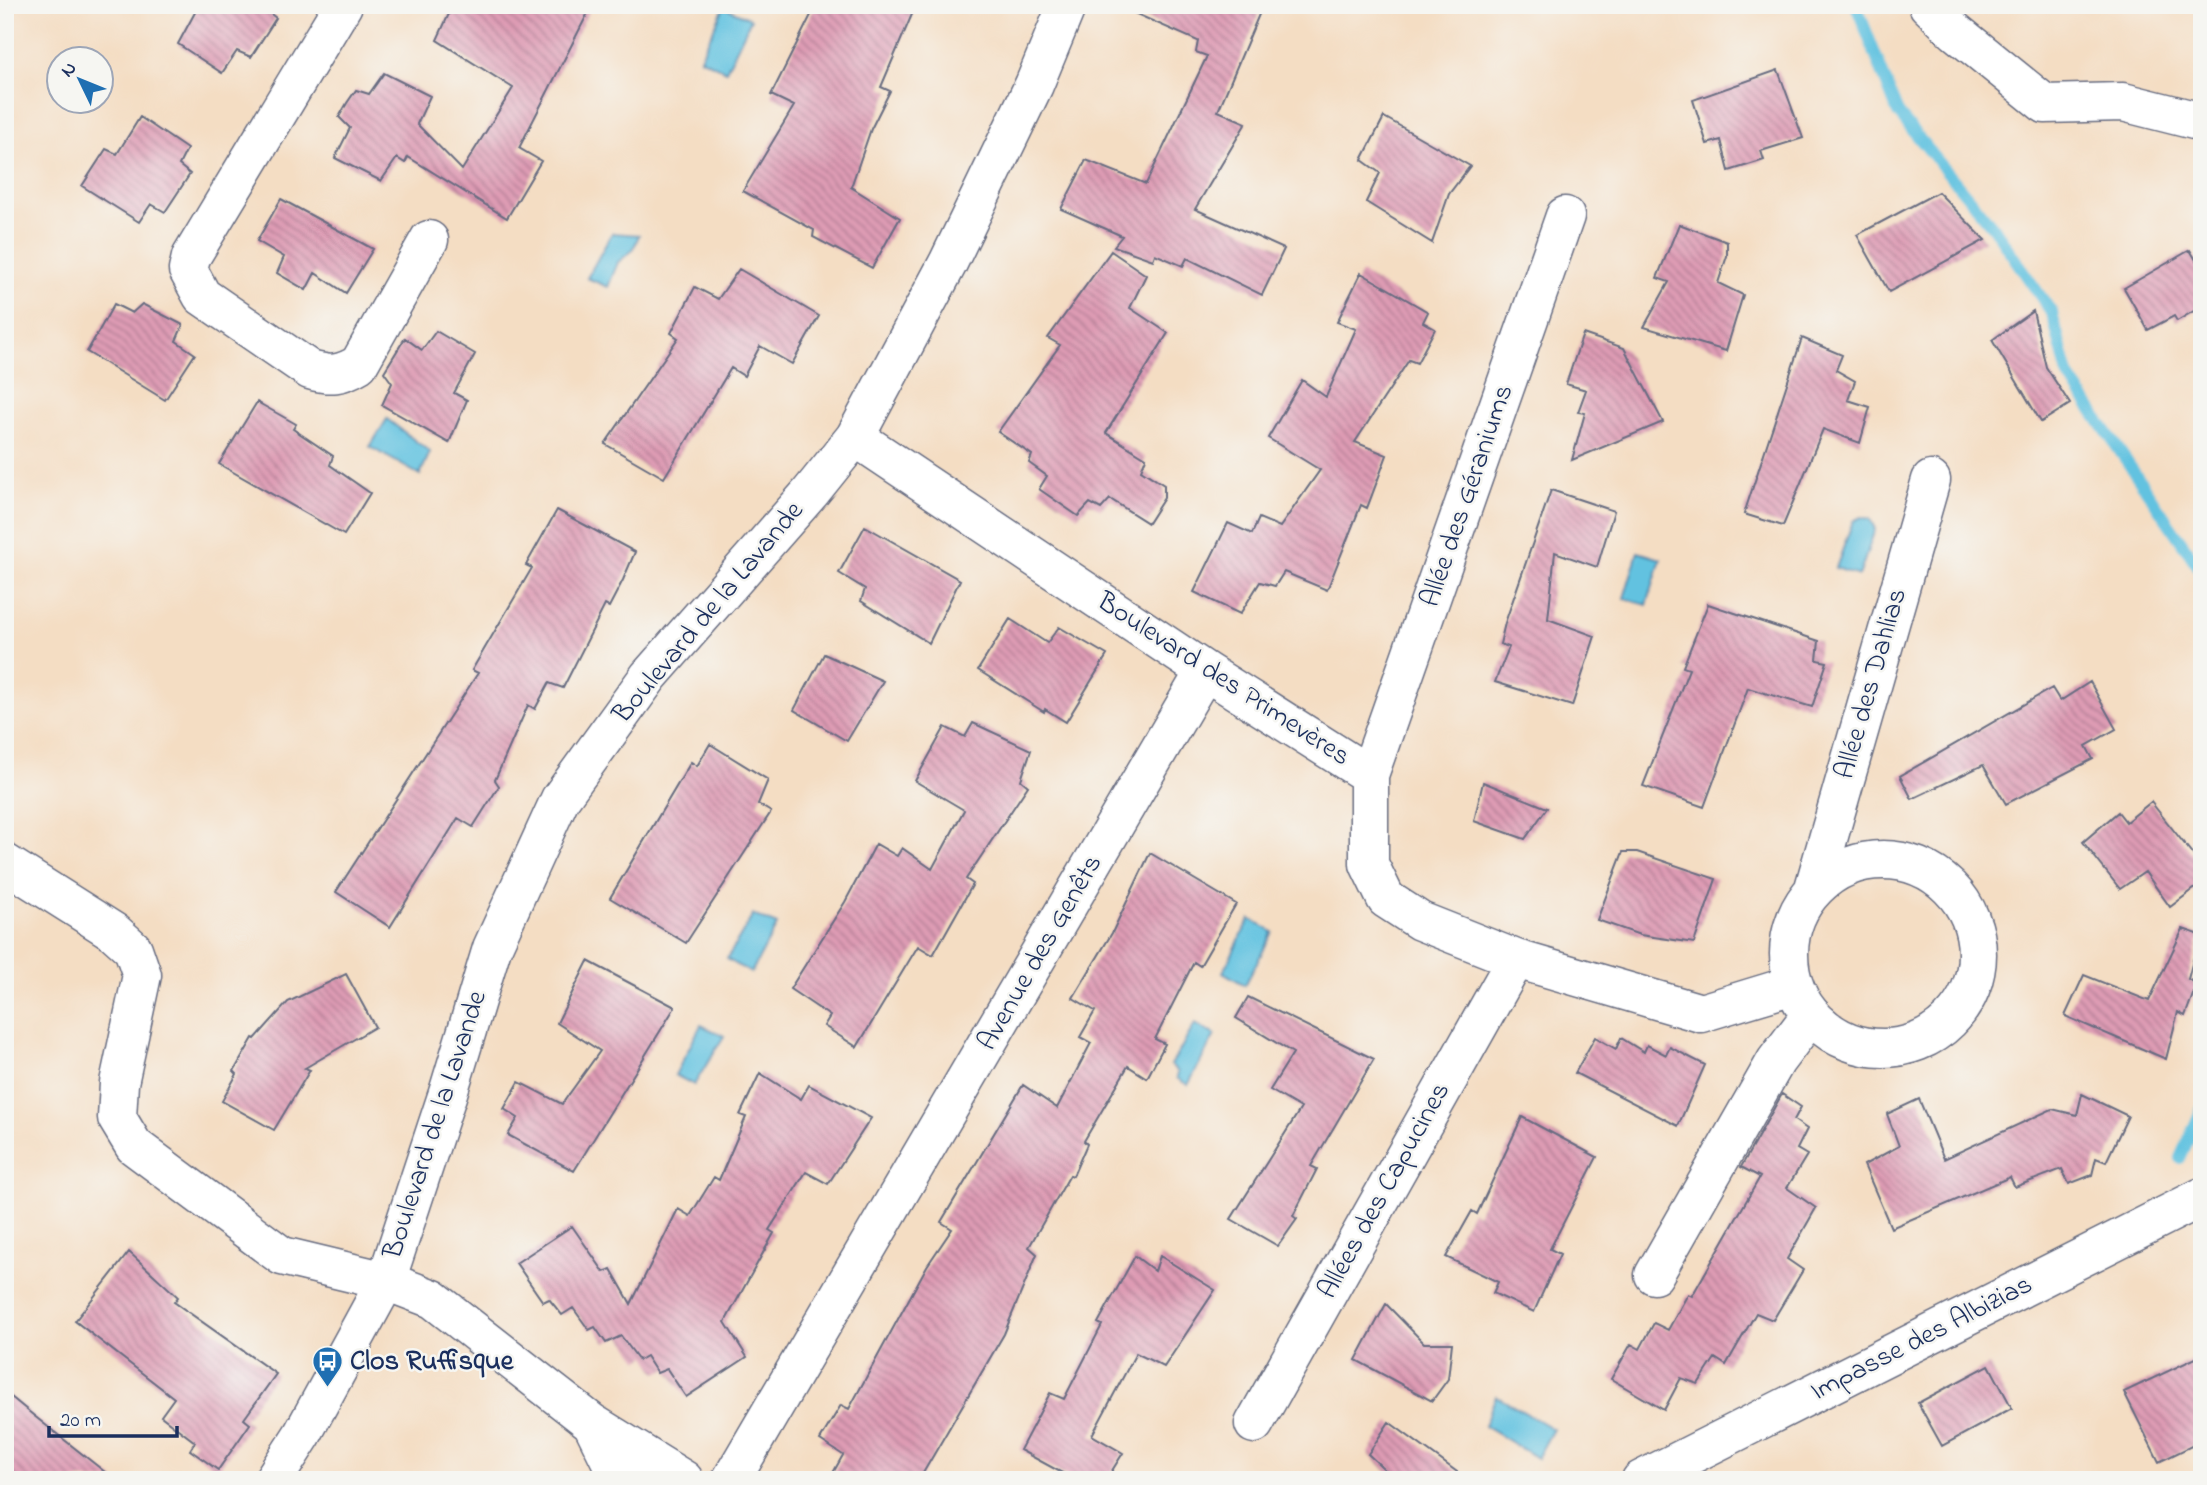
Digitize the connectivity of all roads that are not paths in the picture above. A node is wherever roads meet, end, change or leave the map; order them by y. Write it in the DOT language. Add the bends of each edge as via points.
graph roads {
  1 [pos="343,5"];
  2 [pos="1067,5"];
  3 [pos="1928,5"];
  4 [pos="2202,122"];
  5 [pos="1565,215"];
  6 [pos="429,240"];
  7 [pos="855,437"];
  8 [pos="1931,480"];
  9 [pos="1205,671"];
  10 [pos="1369,775"];
  11 [pos="5,863"];
  12 [pos="1814,888"];
  13 [pos="1516,958"];
  14 [pos="1802,1001"];
  15 [pos="2202,1197"];
  16 [pos="1654,1275"];
  17 [pos="386,1281"];
  18 [pos="592,1423"];
  19 [pos="1254,1424"];
  20 [pos="273,1480"];
  21 [pos="620,1480"];
  22 [pos="684,1480"];
  23 [pos="731,1480"];
  24 [pos="1642,1480"];
  1 -- 6 [label="street" via="191,257 188,270 202,296 310,370 329,376 359,364"];
  2 -- 7 [label="street, Boulevard de la Lavande" via="1034,85 948,263"];
  3 -- 4 [label="street" via="2045,104 2123,102"];
  5 -- 10 [label="street, Allée des Géraniums"];
  7 -- 9 [label="street, Boulevard des Primevères"];
  7 -- 17 [label="street, Boulevard de la Lavande" via="649,676 560,799 492,948"];
  8 -- 12 [label="street, Allée des Dahlias"];
  9 -- 10 [label="street, Boulevard des Primevères"];
  9 -- 23 [label="street, Avenue des Genêts"];
  10 -- 13 [label="street, Boulevard des Primevères" via="1369,864 1385,899 1420,921"];
  11 -- 17 [label="street" via="134,949 142,975 119,1083 117,1118 135,1146 282,1256"];
  12 -- 14 [label="street, Allée des Dahlias" via="1795,917 1787,951"];
  12 -- 14 [label="street, Allée des Dahlias" via="1843,867 1877,859 1912,863 1942,879 1969,917 1976,939 1975,974 1962,1006 1938,1031 1906,1046 1871,1048 1838,1038"];
  13 -- 14 [label="street, Boulevard des Primevères" via="1702,1013"];
  13 -- 19 [label="street, Allées des Capucines"];
  14 -- 16 [label="street" via="1776,1061"];
  15 -- 24 [label="street, Impasse des Albizias"];
  17 -- 18 [label="street" via="433,1299"];
  17 -- 20 [label="street, Boulevard de la Lavande"];
  18 -- 21 [label="street"];
  18 -- 22 [label="street"];
}
